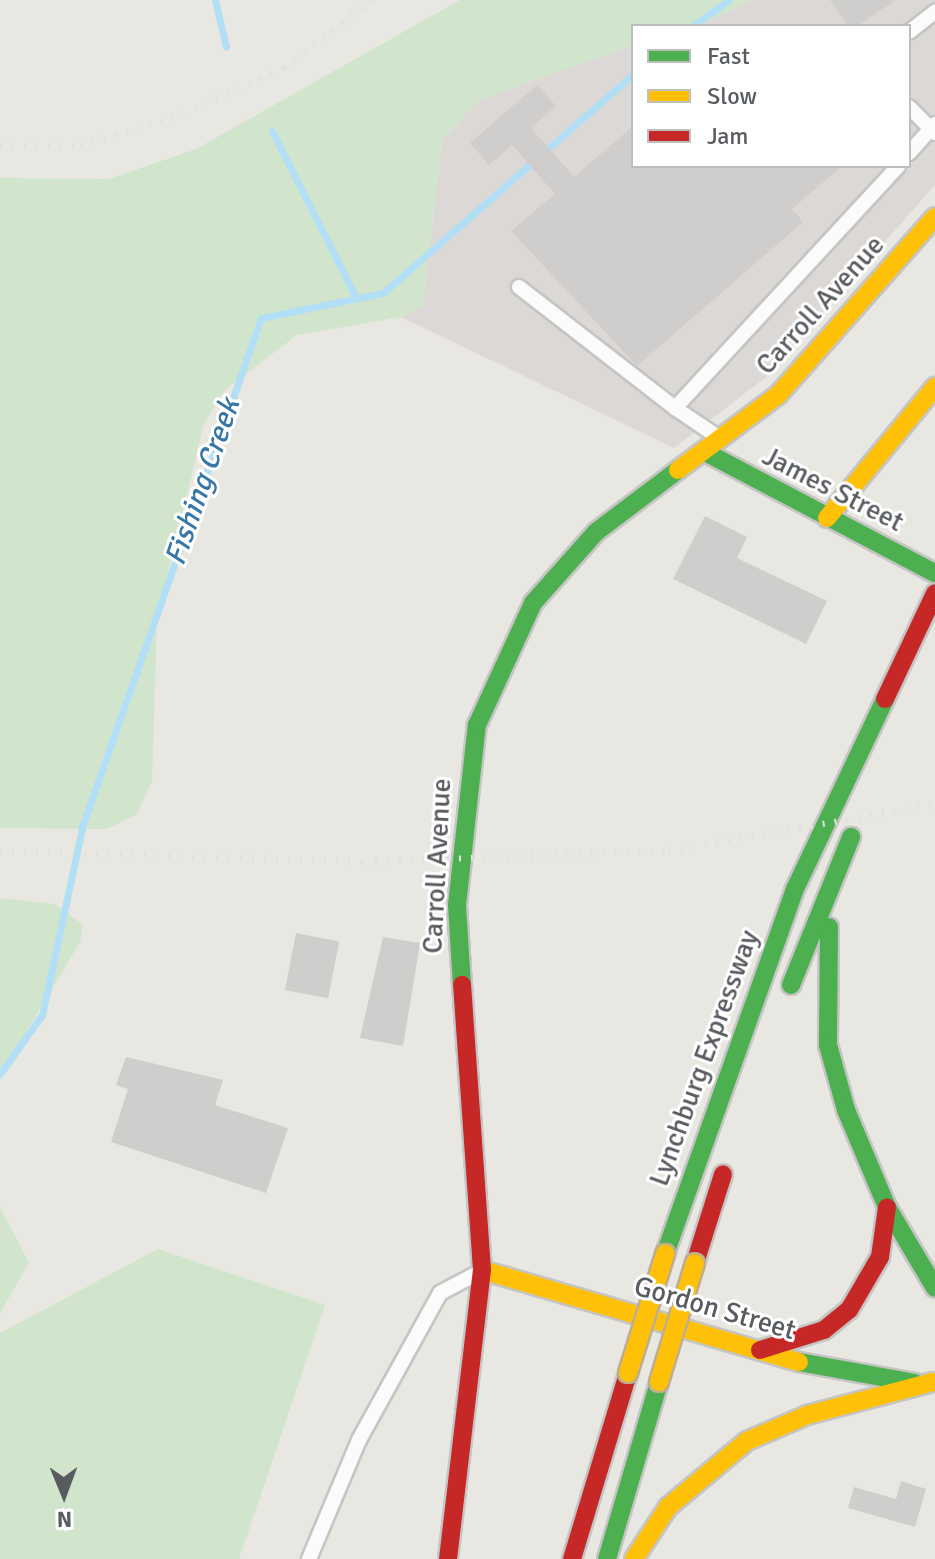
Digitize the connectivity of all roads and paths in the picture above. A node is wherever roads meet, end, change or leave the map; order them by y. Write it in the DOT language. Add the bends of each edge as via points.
graph roads {
  1 [pos="935,12"];
  2 [pos="911,30"];
  3 [pos="911,109"];
  4 [pos="934,129"];
  5 [pos="911,151"];
  6 [pos="896,168"];
  7 [pos="935,217"];
  8 [pos="519,287"];
  9 [pos="935,387"];
  10 [pos="675,408"];
  11 [pos="723,441"];
  12 [pos="707,453"];
  13 [pos="827,518"];
  14 [pos="935,573"];
  15 [pos="935,593"];
  16 [pos="858,821"];
  17 [pos="834,875"];
  18 [pos="786,999"];
  19 [pos="730,1153"];
  20 [pos="887,1207"];
  21 [pos="482,1270"];
  22 [pos="935,1288"];
  23 [pos="760,1350"];
  24 [pos="934,1382"];
  25 [pos="309,1559"];
  26 [pos="448,1559"];
  27 [pos="572,1559"];
  28 [pos="607,1559"];
  29 [pos="634,1559"];
  1 -- 2 [label="lane"];
  3 -- 4 [label="lane"];
  4 -- 5 [label="lane"];
  6 -- 10 [label="lane"];
  7 -- 11 [label="main road, Carroll Avenue" via="847,322"];
  8 -- 10 [label="lane"];
  9 -- 13 [label="main road"];
  10 -- 11 [label="lane"];
  11 -- 12 [label="main road, Carroll Avenue"];
  12 -- 13 [label="main road, James Street"];
  12 -- 21 [label="main road, Carroll Avenue" via="609,522 566,563 533,603 477,725 457,905"];
  13 -- 14 [label="main road, James Street"];
  15 -- 27 [label="main road, Lynchburg Expressway, bridge" via="794,891 665,1254"];
  16 -- 17 [label="main road, Lynchburg Expressway"];
  17 -- 18 [label="main road, Lynchburg Expressway"];
  17 -- 20 [label="main road" via="823,983 828,1045"];
  19 -- 28 [label="main road, Lynchburg Expressway, bridge"];
  20 -- 22 [label="main road"];
  20 -- 23 [label="main road" via="880,1257 849,1310 824,1330"];
  21 -- 23 [label="main road, Gordon Street"];
  21 -- 25 [label="lane" via="440,1293 359,1440"];
  21 -- 26 [label="main road, Carroll Avenue"];
  23 -- 24 [label="main road, Gordon Street" via="878,1382"];
  24 -- 29 [label="main road" via="807,1415 747,1441 668,1507"];
}
